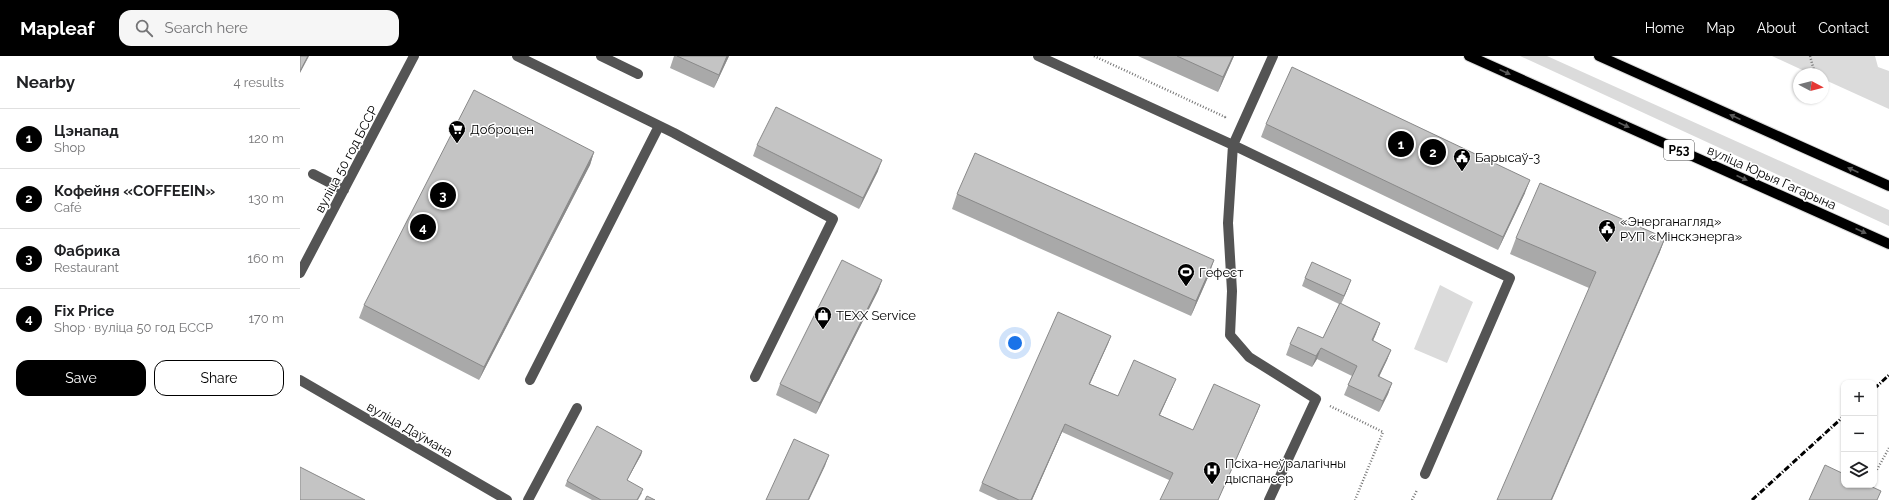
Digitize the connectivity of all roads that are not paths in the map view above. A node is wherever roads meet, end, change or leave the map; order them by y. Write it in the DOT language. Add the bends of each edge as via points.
graph roads {
  1 [pos="414,56"];
  2 [pos="517,56"];
  3 [pos="601,56"];
  4 [pos="1038,56"];
  5 [pos="1274,56"];
  6 [pos="1469,56"];
  7 [pos="1599,56"];
  8 [pos="638,74"];
  9 [pos="659,126"];
  10 [pos="1233,145"];
  11 [pos="313,174"];
  12 [pos="1889,186"];
  13 [pos="344,190"];
  14 [pos="1889,244"];
  15 [pos="300,273"];
  16 [pos="755,377"];
  17 [pos="300,380"];
  18 [pos="530,380"];
  19 [pos="577,408"];
  20 [pos="1425,474"];
  21 [pos="507,500"];
  22 [pos="528,500"];
  23 [pos="1269,500"];
  1 -- 13 [label="street, вуліца 50 год БССР"];
  2 -- 9 [label="street"];
  3 -- 8 [label="street"];
  4 -- 10 [label="street"];
  5 -- 10 [label="street"];
  6 -- 14 [label="main road, вуліца Юрыя Гагарына / Р53, one-way"];
  12 -- 7 [label="main road, one-way"];
  9 -- 16 [label="street" via="833,219"];
  9 -- 18 [label="street"];
  10 -- 20 [label="street" via="1510,278"];
  10 -- 23 [label="street" via="1228,223 1232,291 1230,335 1249,357 1316,399"];
  11 -- 13 [label="street"];
  13 -- 15 [label="street, вуліца 50 год БССР"];
  17 -- 21 [label="street, вуліца Даўмана"];
  19 -- 22 [label="street"];
}
